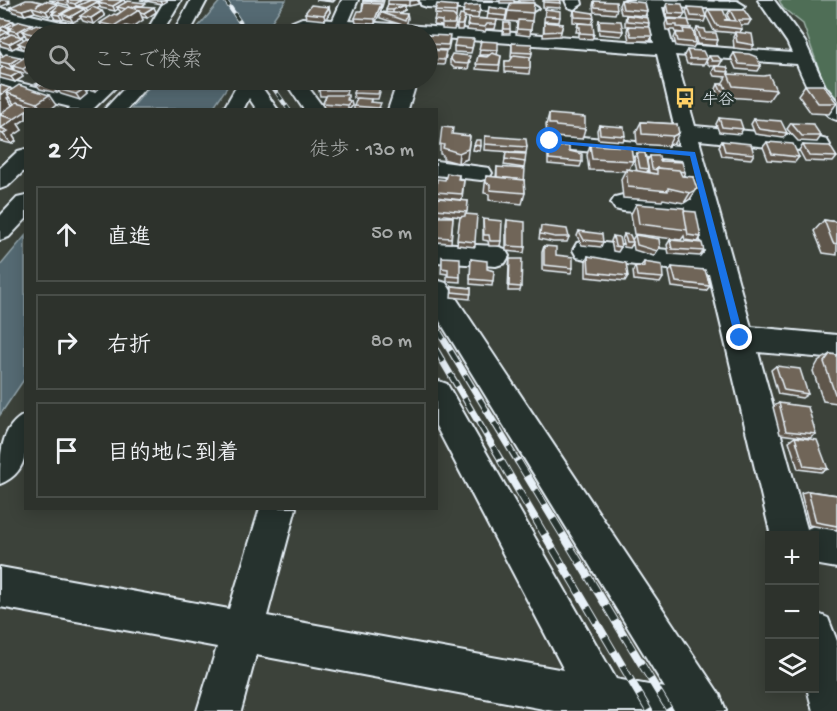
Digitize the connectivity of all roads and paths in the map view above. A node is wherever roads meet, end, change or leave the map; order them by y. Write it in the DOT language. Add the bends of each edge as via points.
graph roads {
  1 [pos="25,0"];
  2 [pos="198,0"];
  3 [pos="350,0"];
  4 [pos="645,0"];
  5 [pos="766,0"];
  6 [pos="427,1"];
  7 [pos="146,4"];
  8 [pos="171,5"];
  9 [pos="737,6"];
  10 [pos="530,8"];
  11 [pos="294,9"];
  12 [pos="1,14"];
  13 [pos="46,24"];
  14 [pos="159,24"];
  15 [pos="188,24"];
  16 [pos="285,24"];
  17 [pos="300,24"];
  18 [pos="320,24"];
  19 [pos="339,24"];
  20 [pos="422,24"];
  21 [pos="438,33"];
  22 [pos="721,35"];
  23 [pos="505,36"];
  24 [pos="666,48"];
  25 [pos="0,49"];
  26 [pos="726,53"];
  27 [pos="24,55"];
  28 [pos="504,56"];
  29 [pos="803,59"];
  30 [pos="0,84"];
  31 [pos="24,85"];
  32 [pos="39,90"];
  33 [pos="101,90"];
  34 [pos="133,90"];
  35 [pos="245,90"];
  36 [pos="257,90"];
  37 [pos="301,90"];
  38 [pos="404,90"];
  39 [pos="81,107"];
  40 [pos="116,108"];
  41 [pos="234,108"];
  42 [pos="267,108"];
  43 [pos="314,108"];
  44 [pos="399,108"];
  45 [pos="837,114"];
  46 [pos="550,141"];
  47 [pos="690,143"];
  48 [pos="819,145"];
  49 [pos="24,158"];
  50 [pos="438,168"];
  51 [pos="0,181"];
  52 [pos="478,198"];
  53 [pos="623,203"];
  54 [pos="24,206"];
  55 [pos="707,210"];
  56 [pos="0,231"];
  57 [pos="586,250"];
  58 [pos="438,252"];
  59 [pos="496,256"];
  60 [pos="721,266"];
  61 [pos="438,294"];
  62 [pos="740,338"];
  63 [pos="837,347"];
  64 [pos="438,398"];
  65 [pos="24,432"];
  66 [pos="0,467"];
  67 [pos="277,510"];
  68 [pos="789,531"];
  69 [pos="819,546"];
  70 [pos="837,549"];
  71 [pos="0,587"];
  72 [pos="242,633"];
  73 [pos="816,639"];
  74 [pos="607,705"];
  75 [pos="219,711"];
  76 [pos="670,711"];
  77 [pos="704,711"];
  78 [pos="835,711"];
  1 -- 12 [label="street"];
  2 -- 15 [label="street"];
  3 -- 19 [label="street"];
  4 -- 9 [label="street" via="719,9"];
  4 -- 24 [label="street"];
  5 -- 29 [label="street" via="796,42"];
  6 -- 10 [label="street"];
  6 -- 20 [label="street"];
  7 -- 8 [label="street"];
  8 -- 14 [label="street"];
  11 -- 16 [label="street"];
  12 -- 13 [label="street"];
  17 -- 18 [label="street"];
  21 -- 23 [label="street"];
  22 -- 26 [label="street"];
  23 -- 24 [label="street" via="569,32"];
  23 -- 28 [label="street"];
  24 -- 26 [label="street"];
  24 -- 47 [label="street"];
  25 -- 27 [label="street"];
  26 -- 29 [label="street"];
  29 -- 45 [label="street" via="816,87"];
  30 -- 31 [label="street"];
  32 -- 39 [label="street"];
  33 -- 39 [label="street"];
  34 -- 40 [label="street"];
  35 -- 41 [label="street"];
  36 -- 42 [label="street"];
  37 -- 43 [label="street"];
  38 -- 44 [label="street"];
  46 -- 47 [label="street"];
  47 -- 48 [label="street"];
  47 -- 55 [label="street"];
  49 -- 51 [label="street"];
  50 -- 52 [label="street" via="483,163"];
  53 -- 55 [label="street"];
  54 -- 56 [label="street"];
  55 -- 60 [label="street"];
  57 -- 60 [label="street"];
  58 -- 59 [label="street"];
  60 -- 62 [label="street"];
  61 -- 77 [label="street"];
  62 -- 63 [label="street"];
  62 -- 68 [label="street"];
  64 -- 74 [label="street"];
  65 -- 66 [label="street"];
  67 -- 72 [label="street"];
  69 -- 70 [label="street"];
  71 -- 72 [label="street"];
  72 -- 74 [label="street"];
  72 -- 75 [label="street"];
  73 -- 78 [label="street"];
  74 -- 76 [label="street"];
}
